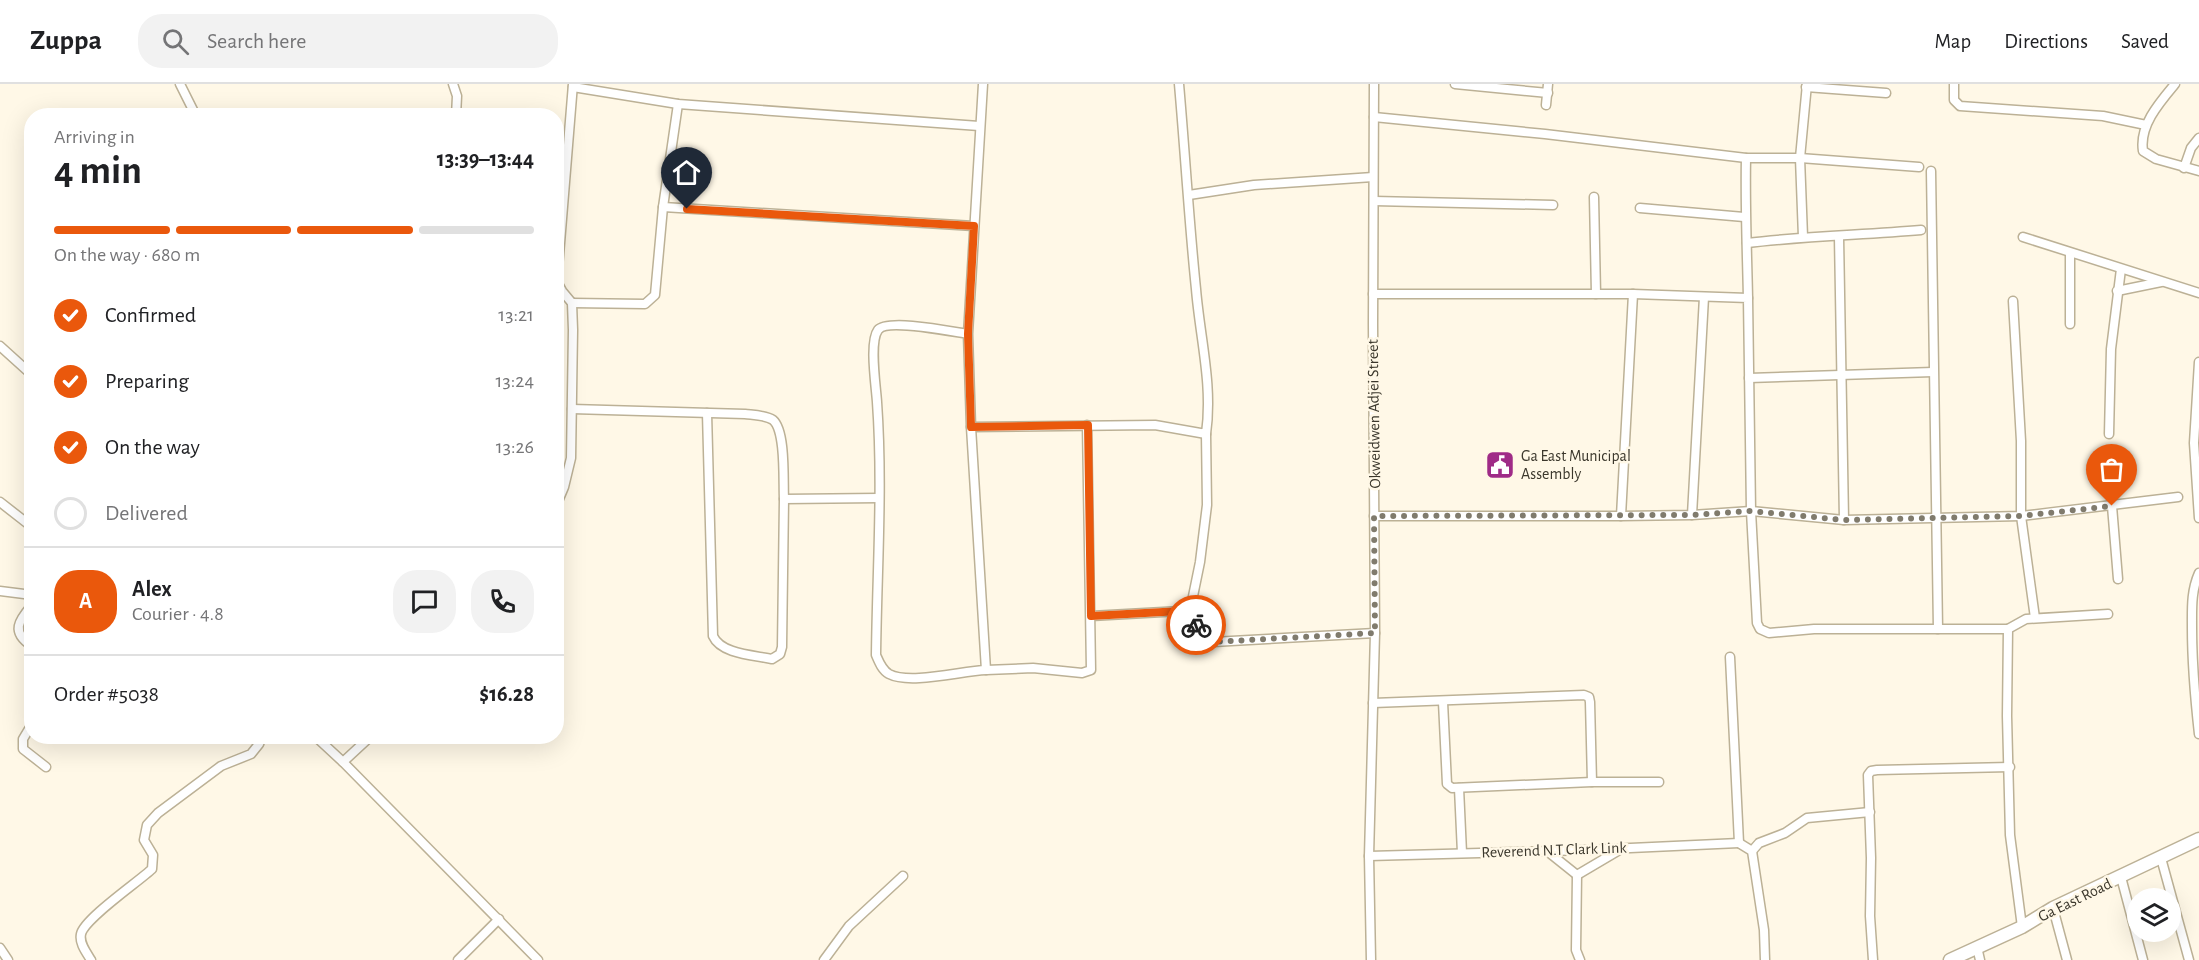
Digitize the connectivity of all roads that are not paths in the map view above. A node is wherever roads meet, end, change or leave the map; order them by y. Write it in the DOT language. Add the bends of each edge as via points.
graph roads {
  1 [pos="180,84"];
  2 [pos="453,84"];
  3 [pos="982,84"];
  4 [pos="1179,84"];
  5 [pos="1374,84"];
  6 [pos="1455,84"];
  7 [pos="1954,84"];
  8 [pos="2175,84"];
  9 [pos="573,86"];
  10 [pos="1806,86"];
  11 [pos="1548,88"];
  12 [pos="1886,93"];
  13 [pos="678,104"];
  14 [pos="1546,105"];
  15 [pos="192,108"];
  16 [pos="456,108"];
  17 [pos="1374,117"];
  18 [pos="979,126"];
  19 [pos="2146,126"];
  20 [pos="2199,138"];
  21 [pos="564,143"];
  22 [pos="1746,158"];
  23 [pos="1800,158"];
  24 [pos="1919,167"];
  25 [pos="2184,168"];
  26 [pos="1930,171"];
  27 [pos="2199,171"];
  28 [pos="1373,177"];
  29 [pos="1189,195"];
  30 [pos="1594,197"];
  31 [pos="1374,201"];
  32 [pos="1553,205"];
  33 [pos="663,207"];
  34 [pos="1640,208"];
  35 [pos="1744,217"];
  36 [pos="974,226"];
  37 [pos="1921,230"];
  38 [pos="1803,237"];
  39 [pos="1839,237"];
  40 [pos="2024,237"];
  41 [pos="1747,243"];
  42 [pos="2070,253"];
  43 [pos="2121,269"];
  44 [pos="2162,281"];
  45 [pos="2117,291"];
  46 [pos="2199,292"];
  47 [pos="564,294"];
  48 [pos="1373,294"];
  49 [pos="1596,294"];
  50 [pos="1633,294"];
  51 [pos="1704,297"];
  52 [pos="1748,298"];
  53 [pos="2013,301"];
  54 [pos="572,303"];
  55 [pos="2070,324"];
  56 [pos="968,334"];
  57 [pos="0,346"];
  58 [pos="2199,362"];
  59 [pos="24,368"];
  60 [pos="1933,372"];
  61 [pos="1842,376"];
  62 [pos="1749,378"];
  63 [pos="572,409"];
  64 [pos="707,413"];
  65 [pos="1088,425"];
  66 [pos="971,427"];
  67 [pos="1206,434"];
  68 [pos="2109,434"];
  69 [pos="564,487"];
  70 [pos="2178,497"];
  71 [pos="879,498"];
  72 [pos="784,499"];
  73 [pos="0,502"];
  74 [pos="2112,506"];
  75 [pos="1751,511"];
  76 [pos="1692,515"];
  77 [pos="1374,516"];
  78 [pos="1621,516"];
  79 [pos="2021,516"];
  80 [pos="1935,518"];
  81 [pos="2199,518"];
  82 [pos="1844,520"];
  83 [pos="24,521"];
  84 [pos="2199,573"];
  85 [pos="2118,579"];
  86 [pos="0,591"];
  87 [pos="24,594"];
  88 [pos="1191,606"];
  89 [pos="2108,614"];
  90 [pos="24,616"];
  91 [pos="1091,616"];
  92 [pos="2035,618"];
  93 [pos="1938,629"];
  94 [pos="2008,629"];
  95 [pos="1375,633"];
  96 [pos="24,640"];
  97 [pos="1730,657"];
  98 [pos="986,670"];
  99 [pos="1443,702"];
  100 [pos="1373,703"];
  101 [pos="2199,734"];
  102 [pos="24,737"];
  103 [pos="260,744"];
  104 [pos="324,744"];
  105 [pos="362,744"];
  106 [pos="343,762"];
  107 [pos="46,767"];
  108 [pos="2010,767"];
  109 [pos="1592,782"];
  110 [pos="1659,782"];
  111 [pos="1459,788"];
  112 [pos="1870,812"];
  113 [pos="2199,839"];
  114 [pos="1738,843"];
  115 [pos="1624,848"];
  116 [pos="1547,851"];
  117 [pos="1752,851"];
  118 [pos="1462,853"];
  119 [pos="1369,856"];
  120 [pos="2161,858"];
  121 [pos="1577,875"];
  122 [pos="903,876"];
  123 [pos="2121,877"];
  124 [pos="2054,908"];
  125 [pos="499,920"];
  126 [pos="2022,927"];
  127 [pos="1977,947"];
  128 [pos="0,948"];
  129 [pos="8,960"];
  130 [pos="91,960"];
  131 [pos="458,960"];
  132 [pos="538,960"];
  133 [pos="824,960"];
  134 [pos="1371,960"];
  135 [pos="1580,960"];
  136 [pos="1765,960"];
  137 [pos="1873,960"];
  138 [pos="1950,960"];
  139 [pos="1980,960"];
  140 [pos="2067,960"];
  141 [pos="2143,960"];
  142 [pos="2189,960"];
  1 -- 15 [label="street"];
  2 -- 16 [label="street"];
  3 -- 18 [label="street"];
  4 -- 29 [label="street"];
  5 -- 17 [label="street, Okweidwen Adjei Street"];
  6 -- 11 [label="street"];
  7 -- 19 [label="street" via="1954,100 1960,106 2103,116"];
  8 -- 19 [label="street"];
  9 -- 13 [label="street"];
  9 -- 21 [label="street"];
  10 -- 12 [label="street"];
  10 -- 23 [label="street"];
  11 -- 14 [label="street"];
  13 -- 18 [label="street"];
  13 -- 33 [label="street"];
  17 -- 22 [label="street"];
  17 -- 28 [label="street, Okweidwen Adjei Street"];
  18 -- 36 [label="street"];
  19 -- 25 [label="street" via="2141,139 2143,152"];
  20 -- 25 [label="street"];
  22 -- 23 [label="street"];
  22 -- 35 [label="street"];
  23 -- 24 [label="street"];
  23 -- 38 [label="street"];
  25 -- 27 [label="street"];
  26 -- 60 [label="street"];
  28 -- 29 [label="street" via="1254,185"];
  28 -- 31 [label="street, Okweidwen Adjei Street"];
  29 -- 67 [label="street" via="1209,411"];
  30 -- 49 [label="street"];
  31 -- 32 [label="street"];
  31 -- 48 [label="street, Okweidwen Adjei Street"];
  33 -- 36 [label="street"];
  33 -- 54 [label="street" via="655,295 645,304"];
  34 -- 35 [label="street"];
  35 -- 41 [label="street"];
  36 -- 56 [label="street"];
  37 -- 39 [label="street"];
  38 -- 39 [label="street"];
  38 -- 41 [label="street"];
  39 -- 61 [label="street"];
  40 -- 42 [label="street"];
  41 -- 52 [label="street"];
  42 -- 43 [label="street"];
  42 -- 55 [label="street"];
  43 -- 44 [label="street"];
  43 -- 45 [label="street"];
  44 -- 45 [label="street"];
  44 -- 46 [label="street"];
  45 -- 68 [label="street"];
  47 -- 54 [label="street"];
  48 -- 49 [label="street"];
  48 -- 77 [label="street, Okweidwen Adjei Street"];
  49 -- 50 [label="street"];
  50 -- 51 [label="street"];
  50 -- 78 [label="street"];
  51 -- 52 [label="street"];
  51 -- 76 [label="street"];
  52 -- 62 [label="street"];
  53 -- 79 [label="street"];
  54 -- 63 [label="street"];
  56 -- 66 [label="street"];
  56 -- 71 [label="street" via="909,326 878,330 874,354"];
  57 -- 59 [label="street"];
  58 -- 81 [label="street" via="2194,443"];
  60 -- 61 [label="street"];
  60 -- 80 [label="street"];
  61 -- 62 [label="street"];
  61 -- 82 [label="street"];
  62 -- 75 [label="street"];
  63 -- 64 [label="street"];
  63 -- 69 [label="street" via="571,458"];
  64 -- 72 [label="street" via="745,414 773,420 781,439"];
  64 -- 72 [label="street" via="712,636 726,649 771,659 780,654"];
  65 -- 66 [label="street"];
  65 -- 67 [label="street" via="1155,425"];
  65 -- 91 [label="street"];
  66 -- 98 [label="street"];
  67 -- 88 [label="street" via="1207,505"];
  70 -- 74 [label="street"];
  71 -- 72 [label="street"];
  71 -- 98 [label="street" via="876,655 881,666 888,674 927,678"];
  73 -- 83 [label="street"];
  74 -- 79 [label="street"];
  74 -- 85 [label="street"];
  75 -- 76 [label="street"];
  75 -- 82 [label="street"];
  75 -- 93 [label="street" via="1757,623 1762,631"];
  76 -- 78 [label="street"];
  77 -- 78 [label="street"];
  77 -- 95 [label="street, Okweidwen Adjei Street"];
  79 -- 80 [label="street"];
  79 -- 92 [label="street"];
  80 -- 82 [label="street"];
  80 -- 93 [label="street"];
  84 -- 101 [label="street" via="2192,597 2192,658"];
  86 -- 87 [label="street"];
  88 -- 91 [label="street" via="1181,611"];
  88 -- 95 [label="street" via="1202,637 1213,642"];
  89 -- 92 [label="street"];
  90 -- 96 [label="street" via="19,623"];
  91 -- 98 [label="street" via="1092,667 1088,671"];
  92 -- 94 [label="street"];
  93 -- 94 [label="street"];
  94 -- 108 [label="street"];
  95 -- 100 [label="street, Okweidwen Adjei Street"];
  97 -- 114 [label="street"];
  99 -- 100 [label="street"];
  99 -- 109 [label="street" via="1589,697"];
  99 -- 111 [label="street" via="1447,784"];
  100 -- 119 [label="street, Okweidwen Adjei Street"];
  102 -- 107 [label="street" via="23,749"];
  103 -- 130 [label="street" via="251,754 221,766 147,825 144,840 153,855 152,869 82,930 81,943"];
  104 -- 106 [label="street"];
  105 -- 106 [label="street"];
  106 -- 125 [label="street"];
  108 -- 112 [label="street" via="1871,771"];
  108 -- 126 [label="street" via="2010,836"];
  109 -- 110 [label="street"];
  109 -- 111 [label="street"];
  111 -- 118 [label="street"];
  112 -- 117 [label="street" via="1808,818 1759,843"];
  112 -- 137 [label="street"];
  113 -- 120 [label="street, Ga East Road"];
  114 -- 115 [label="street, Reverend N.T Clark Link"];
  114 -- 117 [label="street"];
  115 -- 116 [label="street, Reverend N.T Clark Link"];
  115 -- 121 [label="street"];
  116 -- 118 [label="street, Reverend N.T Clark Link"];
  116 -- 121 [label="street"];
  117 -- 136 [label="street"];
  118 -- 119 [label="street, Reverend N.T Clark Link"];
  119 -- 134 [label="street, Okweidwen Adjei Street"];
  120 -- 123 [label="street, Ga East Road"];
  120 -- 142 [label="street"];
  121 -- 135 [label="street" via="1576,950"];
  122 -- 133 [label="street" via="849,926"];
  123 -- 124 [label="street, Ga East Road"];
  123 -- 141 [label="street"];
  124 -- 126 [label="street, Ga East Road"];
  124 -- 140 [label="street"];
  125 -- 131 [label="street"];
  125 -- 132 [label="street"];
  126 -- 127 [label="street, Ga East Road"];
  127 -- 138 [label="street, Ga East Road"];
  127 -- 139 [label="street"];
  128 -- 129 [label="street"];
}
